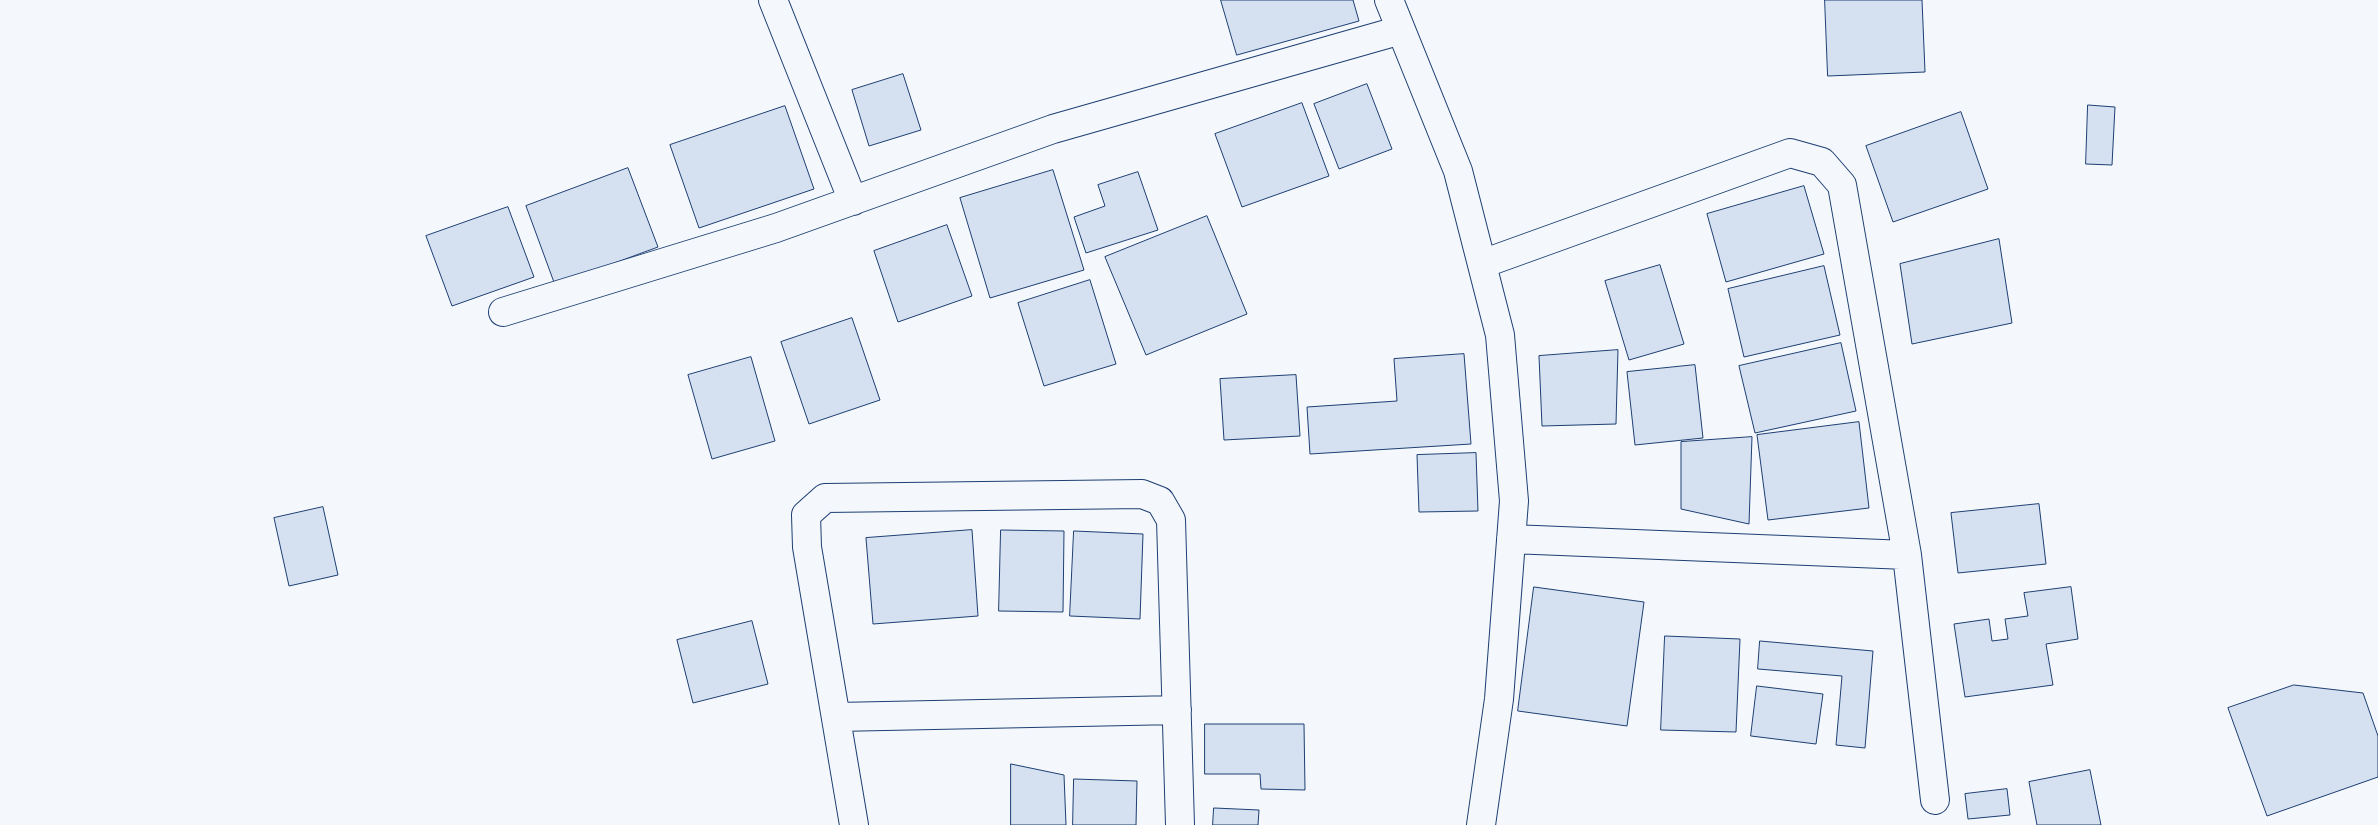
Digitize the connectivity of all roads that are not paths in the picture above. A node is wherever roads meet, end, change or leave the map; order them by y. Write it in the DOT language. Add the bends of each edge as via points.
graph roads {
  1 [pos="773,0"];
  2 [pos="1389,0"];
  3 [pos="1401,30"];
  4 [pos="853,201"];
  5 [pos="1482,264"];
  6 [pos="503,312"];
  7 [pos="1511,539"];
  8 [pos="1907,555"];
  9 [pos="1176,710"];
  10 [pos="836,717"];
  11 [pos="1935,800"];
  12 [pos="854,825"];
  13 [pos="1180,825"];
  14 [pos="1481,825"];
  1 -- 4 [label="street"];
  2 -- 3 [label="street"];
  3 -- 4 [label="street" via="1053,129"];
  3 -- 5 [label="street" via="1458,171"];
  4 -- 6 [label="street" via="767,231"];
  5 -- 7 [label="street" via="1500,335 1514,501"];
  5 -- 8 [label="street" via="1790,153 1822,162 1842,185"];
  7 -- 8 [label="street"];
  7 -- 14 [label="street" via="1499,699"];
  8 -- 11 [label="street"];
  9 -- 10 [label="street"];
  9 -- 10 [label="street" via="1171,520 1160,501 1142,494 825,498 806,515 807,547"];
  9 -- 13 [label="street"];
  10 -- 12 [label="street"];
}
